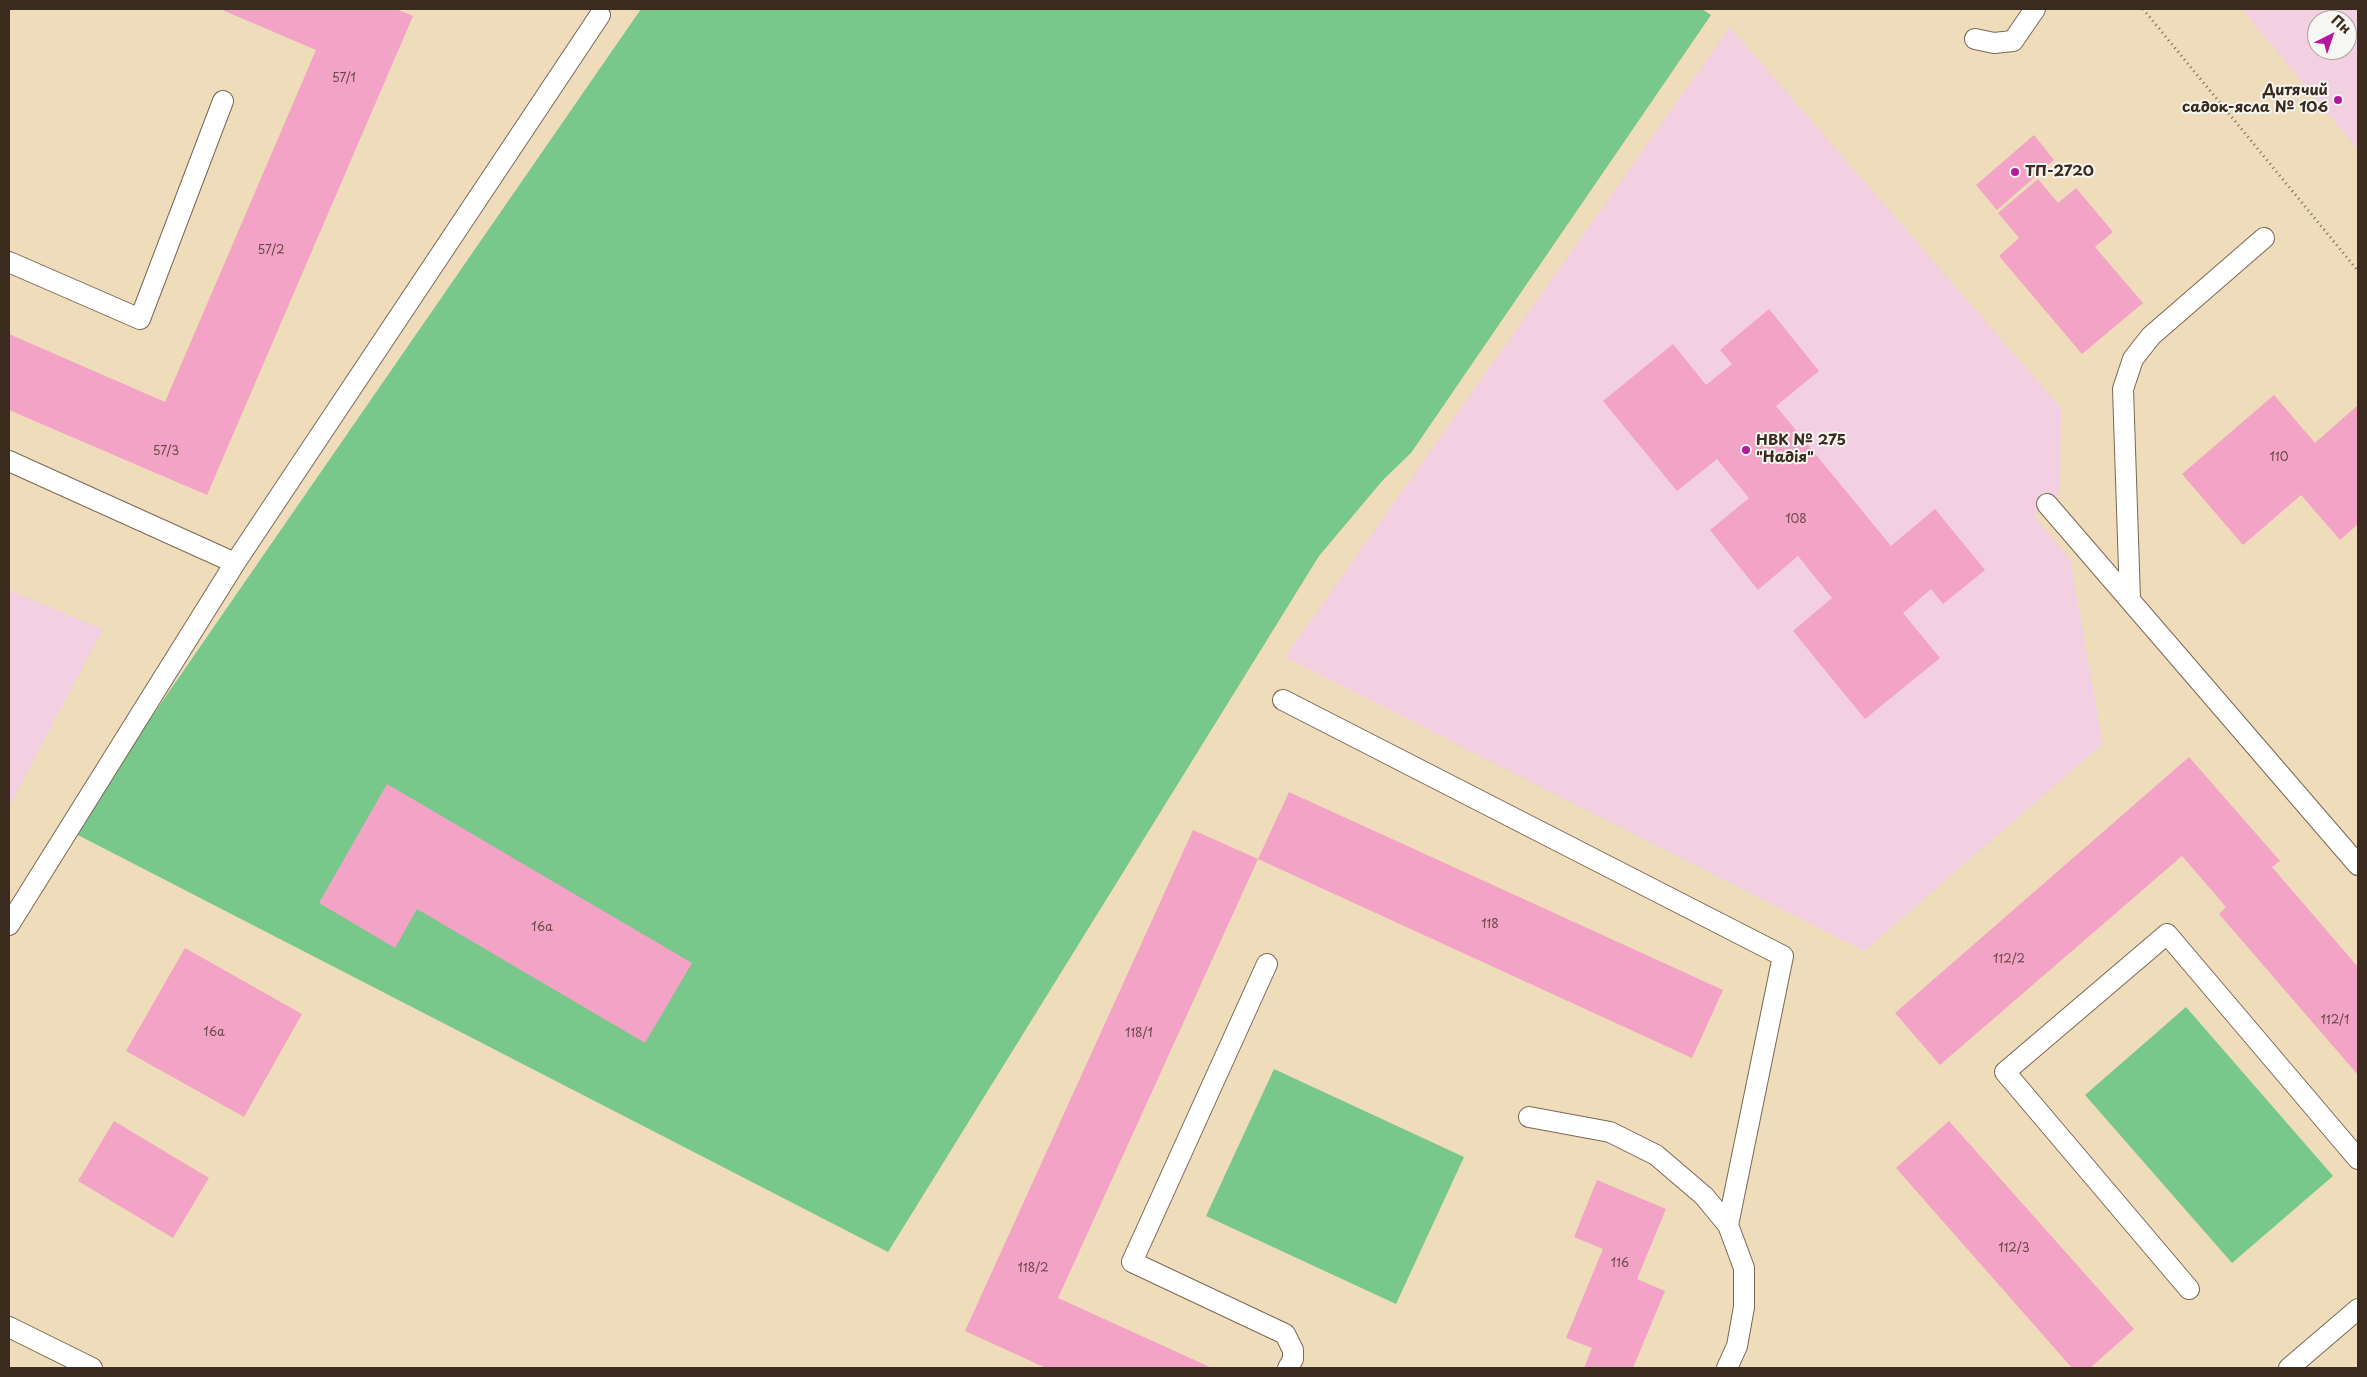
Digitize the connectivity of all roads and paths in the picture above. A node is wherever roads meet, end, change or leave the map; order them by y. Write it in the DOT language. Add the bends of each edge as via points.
graph roads {
  1 [pos="2035,9"];
  2 [pos="2143,9"];
  3 [pos="596,11"];
  4 [pos="1975,39"];
  5 [pos="223,101"];
  6 [pos="2264,238"];
  7 [pos="9,262"];
  8 [pos="2358,271"];
  9 [pos="9,461"];
  10 [pos="2047,504"];
  11 [pos="235,563"];
  12 [pos="2130,599"];
  13 [pos="1283,700"];
  14 [pos="2358,865"];
  15 [pos="9,925"];
  16 [pos="1267,964"];
  17 [pos="1529,1117"];
  18 [pos="2358,1159"];
  19 [pos="1728,1225"];
  20 [pos="2189,1289"];
  21 [pos="2358,1309"];
  22 [pos="9,1327"];
  23 [pos="92,1368"];
  24 [pos="1288,1368"];
  25 [pos="1727,1368"];
  26 [pos="2289,1368"];
  1 -- 4 [label="lane" via="2013,41 1994,43"];
  2 -- 8 [label="path"];
  3 -- 11 [label="lane"];
  5 -- 7 [label="lane" via="140,318"];
  6 -- 12 [label="lane" via="2151,336 2133,360 2123,389"];
  9 -- 11 [label="lane"];
  10 -- 12 [label="lane"];
  11 -- 15 [label="lane"];
  12 -- 14 [label="lane"];
  13 -- 19 [label="lane" via="1782,956"];
  16 -- 24 [label="lane" via="1132,1262 1285,1334 1293,1350"];
  17 -- 19 [label="lane" via="1610,1132 1656,1155 1704,1196"];
  18 -- 20 [label="lane" via="2167,934 2005,1072"];
  19 -- 25 [label="lane" via="1744,1268 1744,1307 1737,1346"];
  21 -- 26 [label="lane"];
  22 -- 23 [label="lane"];
}
